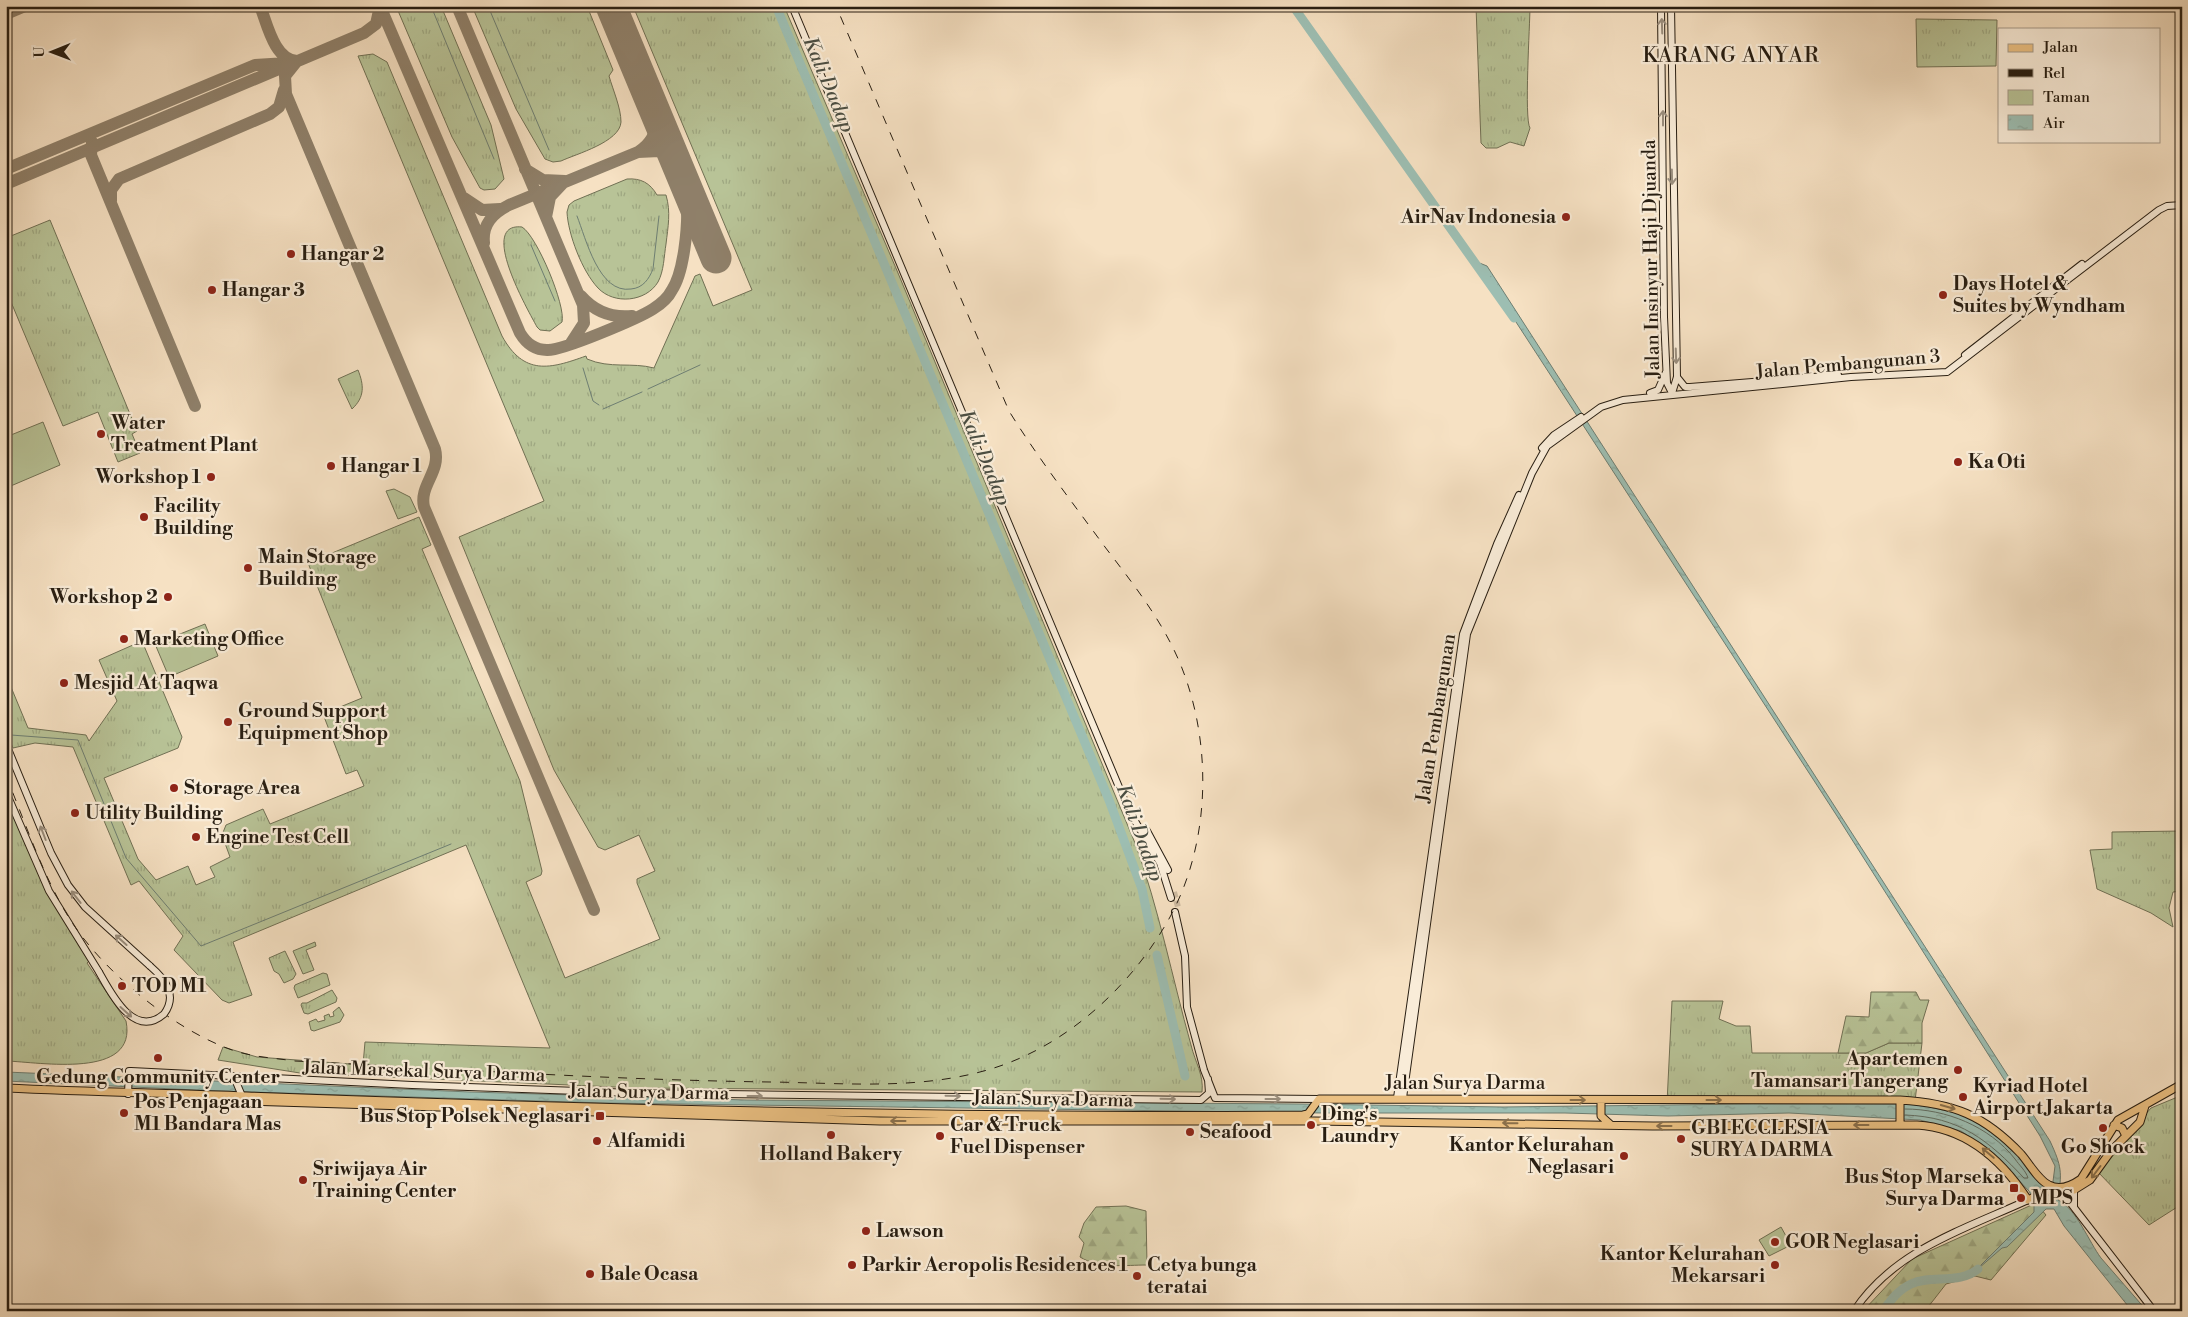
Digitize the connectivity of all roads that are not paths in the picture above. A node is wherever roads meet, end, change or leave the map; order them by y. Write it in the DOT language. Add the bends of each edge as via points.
graph roads {
  1 [pos="792,6"];
  2 [pos="1661,6"];
  3 [pos="1671,6"];
  4 [pos="1663,135"];
  5 [pos="1672,135"];
  6 [pos="1663,146"];
  7 [pos="1672,146"];
  8 [pos="2182,203"];
  9 [pos="2064,281"];
  10 [pos="1664,317"];
  11 [pos="1675,318"];
  12 [pos="1666,372"];
  13 [pos="1677,377"];
  14 [pos="1672,393"];
  15 [pos="1587,415"];
  16 [pos="6,744"];
  17 [pos="6,792"];
  18 [pos="1173,895"];
  19 [pos="1177,909"];
  20 [pos="235,1079"];
  21 [pos="1208,1079"];
  22 [pos="2182,1084"];
  23 [pos="6,1088"];
  24 [pos="128,1090"];
  25 [pos="6,1092"];
  26 [pos="242,1094"];
  27 [pos="1400,1098"];
  28 [pos="1601,1100"];
  29 [pos="1317,1101"];
  30 [pos="1900,1102"];
  31 [pos="2145,1106"];
  32 [pos="620,1111"];
  33 [pos="1309,1113"];
  34 [pos="1601,1116"];
  35 [pos="1900,1120"];
  36 [pos="1314,1121"];
  37 [pos="1590,1124"];
  38 [pos="1611,1125"];
  39 [pos="1888,1125"];
  40 [pos="1910,1125"];
  41 [pos="2114,1125"];
  42 [pos="2126,1136"];
  43 [pos="2061,1190"];
  44 [pos="2074,1190"];
  45 [pos="2030,1198"];
  46 [pos="2074,1207"];
  47 [pos="1854,1311"];
  48 [pos="2154,1311"];
  1 -- 18 [label="street" via="1121,792 1156,846"];
  4 -- 2 [label="street, Jalan Insinyur Haji Djuanda, one-way"];
  3 -- 5 [label="street, Jalan Insinyur Haji Djuanda"];
  4 -- 5 [label="street"];
  4 -- 6 [label="street, Jalan Insinyur Haji Djuanda"];
  5 -- 7 [label="street, Jalan Insinyur Haji Djuanda"];
  6 -- 7 [label="street"];
  6 -- 10 [label="street, Jalan Insinyur Haji Djuanda"];
  7 -- 11 [label="street, Jalan Insinyur Haji Djuanda, one-way"];
  8 -- 9 [label="street, Jalan Pembangunan 3" via="2167,206 2133,227"];
  9 -- 13 [label="street, Jalan Pembangunan 3" via="1946,369 1690,387 1685,387"];
  9 -- 14 [label="street, Jalan Pembangunan 3" via="1947,372"];
  10 -- 11 [label="street"];
  10 -- 12 [label="street, Jalan Insinyur Haji Djuanda"];
  11 -- 13 [label="street, Jalan Insinyur Haji Djuanda, one-way"];
  12 -- 14 [label="street, Jalan Insinyur Haji Djuanda"];
  12 -- 15 [label="street, Jalan Pembangunan" via="1656,391 1618,397"];
  13 -- 14 [label="street, Jalan Insinyur Haji Djuanda"];
  14 -- 15 [label="street, Jalan Pembangunan" via="1616,401"];
  15 -- 27 [label="street, Jalan Pembangunan" via="1544,443 1497,544 1463,634"];
  17 -- 16 [label="street, one-way, bridge" via="49,891 118,1004 129,1016 140,1020 158,1019 166,1010 170,996 165,980 73,894 59,870"];
  19 -- 21 [label="street" via="1185,956 1186,999"];
  20 -- 21 [label="street, Jalan Marsekal Surya Darma, one-way" via="741,1096 1201,1100 1209,1093"];
  20 -- 24 [label="street, Jalan Marsekal Surya Darma" via="129,1074"];
  20 -- 26 [label="street"];
  21 -- 29 [label="street, one-way" via="1216,1099"];
  22 -- 31 [label="main road"];
  23 -- 24 [label="main road, Jalan Surya Darma"];
  24 -- 26 [label="main road, Jalan Surya Darma"];
  25 -- 32 [label="main road, Jalan Surya Darma"];
  26 -- 32 [label="main road, Jalan Surya Darma"];
  27 -- 28 [label="main road, Jalan Surya Darma, one-way"];
  27 -- 29 [label="main road, Jalan Surya Darma"];
  28 -- 30 [label="main road, Jalan Surya Darma, one-way"];
  28 -- 34 [label="main road"];
  29 -- 33 [label="main road"];
  30 -- 35 [label="main road"];
  30 -- 43 [label="main road, Jalan Surya Darma, one-way" via="1939,1104 1977,1116 2004,1136 2047,1184"];
  31 -- 41 [label="main road"];
  31 -- 42 [label="main road" via="2140,1122"];
  32 -- 33 [label="main road, Jalan Surya Darma" via="1114,1117"];
  36 -- 32 [label="main road, Jalan Surya Darma, one-way" via="1033,1123"];
  33 -- 36 [label="main road"];
  34 -- 37 [label="main road"];
  34 -- 38 [label="main road"];
  35 -- 39 [label="main road"];
  35 -- 40 [label="main road"];
  37 -- 36 [label="main road, Jalan Surya Darma, one-way"];
  37 -- 38 [label="main road, Jalan Surya Darma"];
  39 -- 38 [label="main road, Jalan Surya Darma, one-way"];
  39 -- 40 [label="main road, Jalan Surya Darma"];
  45 -- 40 [label="main road, Jalan Surya Darma, one-way" via="1985,1149 1945,1130"];
  41 -- 42 [label="main road" via="2122,1128"];
  41 -- 43 [label="main road" via="2081,1179"];
  42 -- 44 [label="main road, one-way" via="2090,1180"];
  43 -- 44 [label="main road"];
  43 -- 45 [label="main road"];
  43 -- 46 [label="street"];
  44 -- 46 [label="street"];
  45 -- 47 [label="street" via="1912,1253 1870,1291"];
  46 -- 48 [label="street"];
}
